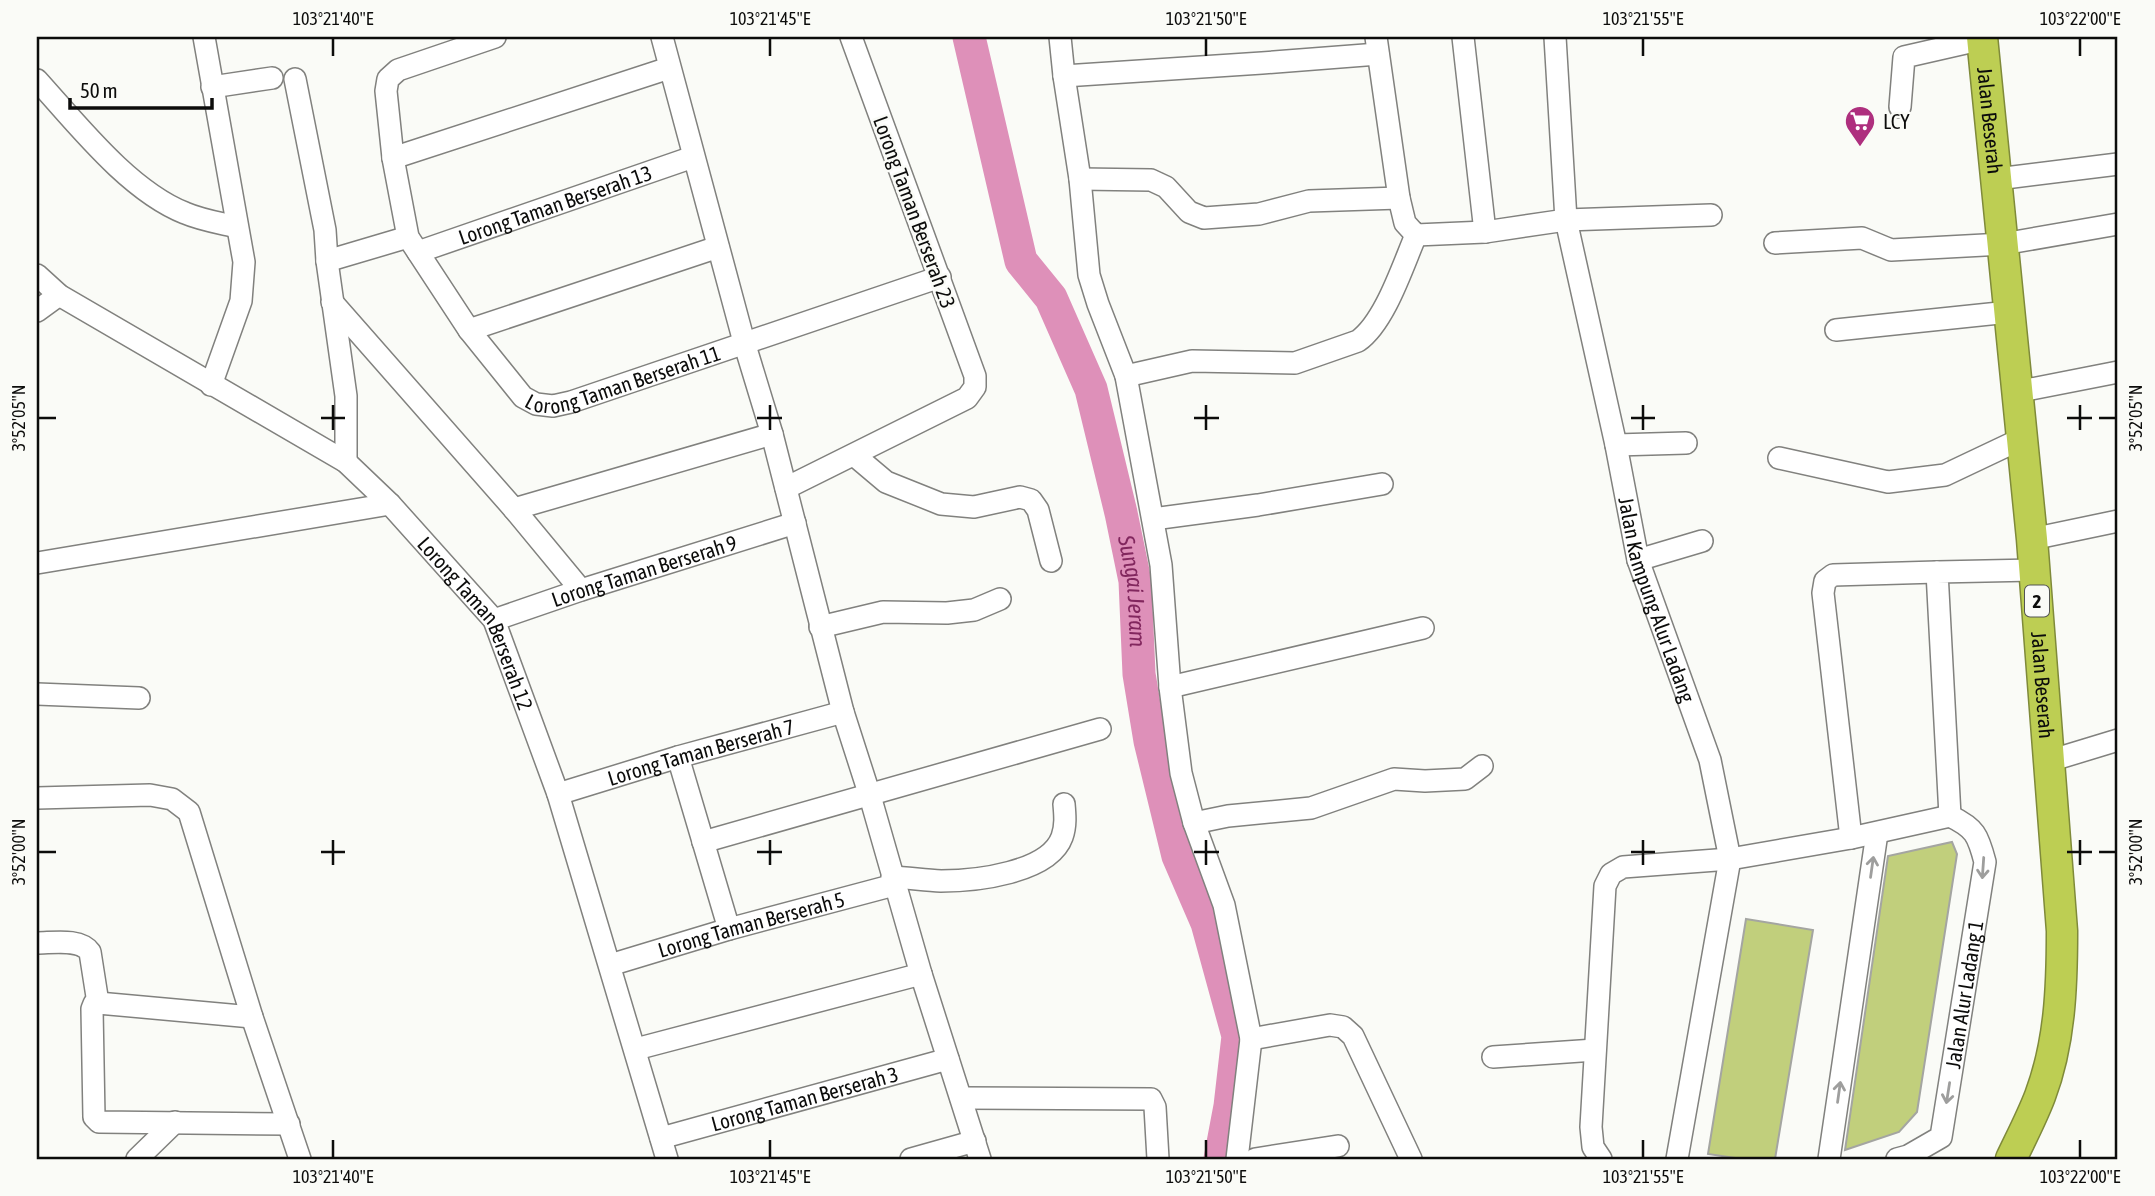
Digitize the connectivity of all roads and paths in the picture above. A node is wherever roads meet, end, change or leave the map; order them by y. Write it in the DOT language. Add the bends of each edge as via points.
graph roads {
  1 [pos="204,37"];
  2 [pos="495,37"];
  3 [pos="662,37"];
  4 [pos="851,37"];
  5 [pos="1060,37"];
  6 [pos="1463,37"];
  7 [pos="1555,37"];
  8 [pos="1983,38"];
  9 [pos="1377,45"];
  10 [pos="669,68"];
  11 [pos="1064,76"];
  12 [pos="272,78"];
  13 [pos="295,79"];
  14 [pos="37,80"];
  15 [pos="212,87"];
  16 [pos="1900,107"];
  17 [pos="694,157"];
  18 [pos="393,158"];
  19 [pos="2118,164"];
  20 [pos="1080,179"];
  21 [pos="1997,179"];
  22 [pos="1399,198"];
  23 [pos="1711,215"];
  24 [pos="1566,220"];
  25 [pos="2118,224"];
  26 [pos="237,228"];
  27 [pos="1485,232"];
  28 [pos="1416,235"];
  29 [pos="1774,243"];
  30 [pos="413,244"];
  31 [pos="2003,244"];
  32 [pos="718,247"];
  33 [pos="327,261"];
  34 [pos="37,275"];
  35 [pos="940,277"];
  36 [pos="59,295"];
  37 [pos="332,302"];
  38 [pos="37,311"];
  39 [pos="2009,312"];
  40 [pos="469,330"];
  41 [pos="1836,330"];
  42 [pos="744,342"];
  43 [pos="2118,372"];
  44 [pos="1126,376"];
  45 [pos="211,385"];
  46 [pos="2016,392"];
  47 [pos="772,434"];
  48 [pos="2021,439"];
  49 [pos="1686,443"];
  50 [pos="1616,445"];
  51 [pos="853,455"];
  52 [pos="1779,458"];
  53 [pos="346,462"];
  54 [pos="1382,484"];
  55 [pos="786,488"];
  56 [pos="390,504"];
  57 [pos="514,509"];
  58 [pos="1153,519"];
  59 [pos="2118,521"];
  60 [pos="795,523"];
  61 [pos="2032,539"];
  62 [pos="1702,541"];
  63 [pos="1638,560"];
  64 [pos="1051,561"];
  65 [pos="37,563"];
  66 [pos="2034,570"];
  67 [pos="1937,572"];
  68 [pos="581,590"];
  69 [pos="1000,599"];
  70 [pos="494,620"];
  71 [pos="820,627"];
  72 [pos="1423,628"];
  73 [pos="1170,687"];
  74 [pos="37,694"];
  75 [pos="139,698"];
  76 [pos="843,712"];
  77 [pos="1100,729"];
  78 [pos="2118,740"];
  79 [pos="678,757"];
  80 [pos="2049,761"];
  81 [pos="1482,766"];
  82 [pos="558,794"];
  83 [pos="870,796"];
  84 [pos="37,798"];
  85 [pos="1064,804"];
  86 [pos="1950,816"];
  87 [pos="1194,823"];
  88 [pos="1877,833"];
  89 [pos="1851,838"];
  90 [pos="703,842"];
  91 [pos="1730,859"];
  92 [pos="893,881"];
  93 [pos="729,929"];
  94 [pos="37,943"];
  95 [pos="610,965"];
  96 [pos="921,974"];
  97 [pos="98,1003"];
  98 [pos="252,1017"];
  99 [pos="1251,1039"];
  100 [pos="636,1049"];
  101 [pos="1595,1050"];
  102 [pos="1493,1057"];
  103 [pos="948,1059"];
  104 [pos="961,1098"];
  105 [pos="175,1122"];
  106 [pos="289,1124"];
  107 [pos="661,1138"];
  108 [pos="1338,1146"];
  109 [pos="977,1150"];
  110 [pos="137,1159"];
  111 [pos="300,1159"];
  112 [pos="667,1159"];
  113 [pos="911,1159"];
  114 [pos="1158,1159"];
  115 [pos="1237,1159"];
  116 [pos="1255,1159"];
  117 [pos="1411,1159"];
  118 [pos="1601,1159"];
  119 [pos="1677,1159"];
  120 [pos="1829,1159"];
  121 [pos="1898,1159"];
  122 [pos="2011,1159"];
  1 -- 15 [label="street"];
  2 -- 18 [label="street, Lorong Taman Berserah 11" via="398,70 388,79"];
  3 -- 10 [label="street"];
  4 -- 35 [label="street, Lorong Taman Berserah 23"];
  5 -- 11 [label="street"];
  6 -- 27 [label="street"];
  7 -- 24 [label="street, Jalan Kampung Alur Ladang"];
  8 -- 16 [label="street" via="1904,57"];
  8 -- 21 [label="highway, Jalan Beserah / 2"];
  9 -- 11 [label="street" via="1262,64"];
  9 -- 22 [label="street"];
  10 -- 17 [label="street"];
  10 -- 18 [label="street"];
  11 -- 20 [label="street"];
  12 -- 15 [label="street"];
  13 -- 33 [label="street"];
  14 -- 26 [label="street" via="142,188 184,213"];
  15 -- 26 [label="street"];
  17 -- 30 [label="street, Lorong Taman Berserah 13"];
  17 -- 32 [label="street"];
  18 -- 30 [label="street, Lorong Taman Berserah 11"];
  19 -- 21 [label="street"];
  20 -- 22 [label="street" via="1151,180 1166,187 1189,212 1204,218 1259,214 1309,201"];
  20 -- 44 [label="street" via="1089,275"];
  21 -- 31 [label="highway, Jalan Beserah / 2"];
  22 -- 28 [label="street" via="1405,223"];
  23 -- 24 [label="street"];
  24 -- 27 [label="street"];
  24 -- 50 [label="street, Jalan Kampung Alur Ladang"];
  25 -- 31 [label="street"];
  26 -- 45 [label="street" via="244,262 241,301"];
  27 -- 28 [label="street"];
  28 -- 44 [label="street" via="1379,318 1358,341 1295,363 1192,362"];
  29 -- 31 [label="street" via="1862,237 1891,250"];
  30 -- 33 [label="street, Lorong Taman Berserah 13"];
  30 -- 40 [label="street, Lorong Taman Berserah 11"];
  31 -- 39 [label="highway, Jalan Beserah / 2"];
  32 -- 40 [label="street"];
  32 -- 42 [label="street"];
  33 -- 37 [label="street"];
  34 -- 36 [label="street, Lorong Taman Berserah 12"];
  35 -- 42 [label="street, Lorong Taman Berserah 11"];
  35 -- 51 [label="street, Lorong Taman Berserah 23" via="975,387 967,398"];
  36 -- 38 [label="street"];
  36 -- 45 [label="street, Lorong Taman Berserah 12"];
  37 -- 53 [label="street" via="346,396"];
  37 -- 57 [label="street"];
  39 -- 41 [label="street"];
  39 -- 46 [label="highway, Jalan Beserah / 2"];
  40 -- 42 [label="street, Lorong Taman Berserah 11" via="523,397 553,406"];
  42 -- 47 [label="street"];
  43 -- 46 [label="street"];
  44 -- 58 [label="street"];
  45 -- 53 [label="street, Lorong Taman Berserah 12"];
  46 -- 48 [label="highway, Jalan Beserah / 2"];
  47 -- 55 [label="street"];
  47 -- 57 [label="street"];
  48 -- 52 [label="street" via="1945,475 1888,482"];
  48 -- 61 [label="highway, Jalan Beserah / 2"];
  49 -- 50 [label="street"];
  50 -- 63 [label="street, Jalan Kampung Alur Ladang"];
  51 -- 55 [label="street"];
  51 -- 64 [label="street" via="886,482 941,504 974,507 1020,497 1031,500 1038,510"];
  53 -- 56 [label="street, Lorong Taman Berserah 12"];
  54 -- 58 [label="street"];
  55 -- 60 [label="street"];
  56 -- 65 [label="street"];
  56 -- 70 [label="street, Lorong Taman Berserah 12"];
  57 -- 68 [label="street"];
  58 -- 73 [label="street"];
  59 -- 61 [label="street"];
  60 -- 68 [label="street, Lorong Taman Berserah 9"];
  60 -- 71 [label="street"];
  61 -- 66 [label="highway, Jalan Beserah / 2"];
  62 -- 63 [label="street"];
  63 -- 91 [label="street, Jalan Kampung Alur Ladang" via="1710,760"];
  66 -- 67 [label="street"];
  66 -- 80 [label="highway, Jalan Beserah / 2"];
  67 -- 86 [label="street"];
  67 -- 89 [label="street" via="1833,575 1825,581"];
  68 -- 70 [label="street, Lorong Taman Berserah 9"];
  69 -- 71 [label="street" via="974,610 883,612"];
  70 -- 82 [label="street, Lorong Taman Berserah 12"];
  71 -- 76 [label="street"];
  72 -- 73 [label="street"];
  73 -- 87 [label="street" via="1181,773"];
  74 -- 75 [label="street"];
  76 -- 79 [label="street, Lorong Taman Berserah 7"];
  76 -- 83 [label="street"];
  77 -- 83 [label="street"];
  78 -- 80 [label="street"];
  79 -- 82 [label="street, Lorong Taman Berserah 7"];
  79 -- 90 [label="street"];
  80 -- 122 [label="highway, Jalan Beserah / 2" via="2062,985 2055,1042 2040,1095"];
  81 -- 87 [label="street" via="1465,779 1388,780 1311,808"];
  82 -- 95 [label="street, Lorong Taman Berserah 12"];
  83 -- 90 [label="street"];
  83 -- 92 [label="street"];
  84 -- 98 [label="street" via="150,795 172,799 188,812"];
  85 -- 92 [label="street, Lorong Taman Berserah 5" via="1059,844 1038,862 963,880"];
  86 -- 88 [label="street"];
  86 -- 121 [label="street, Jalan Alur Ladang 1, one-way" via="1969,825 1979,839 1983,876 1941,1137"];
  87 -- 99 [label="street" via="1224,905"];
  88 -- 89 [label="street"];
  120 -- 88 [label="street, one-way"];
  89 -- 91 [label="street"];
  90 -- 93 [label="street"];
  91 -- 101 [label="street" via="1623,867 1611,874 1605,886"];
  91 -- 119 [label="street, Jalan Kampung Alur Ladang"];
  92 -- 93 [label="street, Lorong Taman Berserah 5"];
  92 -- 96 [label="street"];
  93 -- 95 [label="street, Lorong Taman Berserah 5"];
  94 -- 97 [label="street" via="86,947"];
  95 -- 100 [label="street, Lorong Taman Berserah 12"];
  96 -- 100 [label="street"];
  96 -- 103 [label="street"];
  97 -- 98 [label="street"];
  97 -- 105 [label="street" via="92,1009 95,1121"];
  98 -- 106 [label="street"];
  99 -- 115 [label="street"];
  99 -- 117 [label="street" via="1330,1025 1343,1027 1353,1036"];
  100 -- 107 [label="street, Lorong Taman Berserah 12"];
  101 -- 102 [label="street"];
  101 -- 118 [label="street" via="1591,1127 1593,1147"];
  103 -- 104 [label="street"];
  103 -- 107 [label="street, Lorong Taman Berserah 3"];
  104 -- 109 [label="street"];
  104 -- 114 [label="street" via="1151,1099"];
  105 -- 106 [label="street"];
  105 -- 110 [label="street"];
  106 -- 111 [label="street"];
  107 -- 112 [label="street, Lorong Taman Berserah 12"];
  108 -- 116 [label="street"];
  109 -- 113 [label="street"];
}
